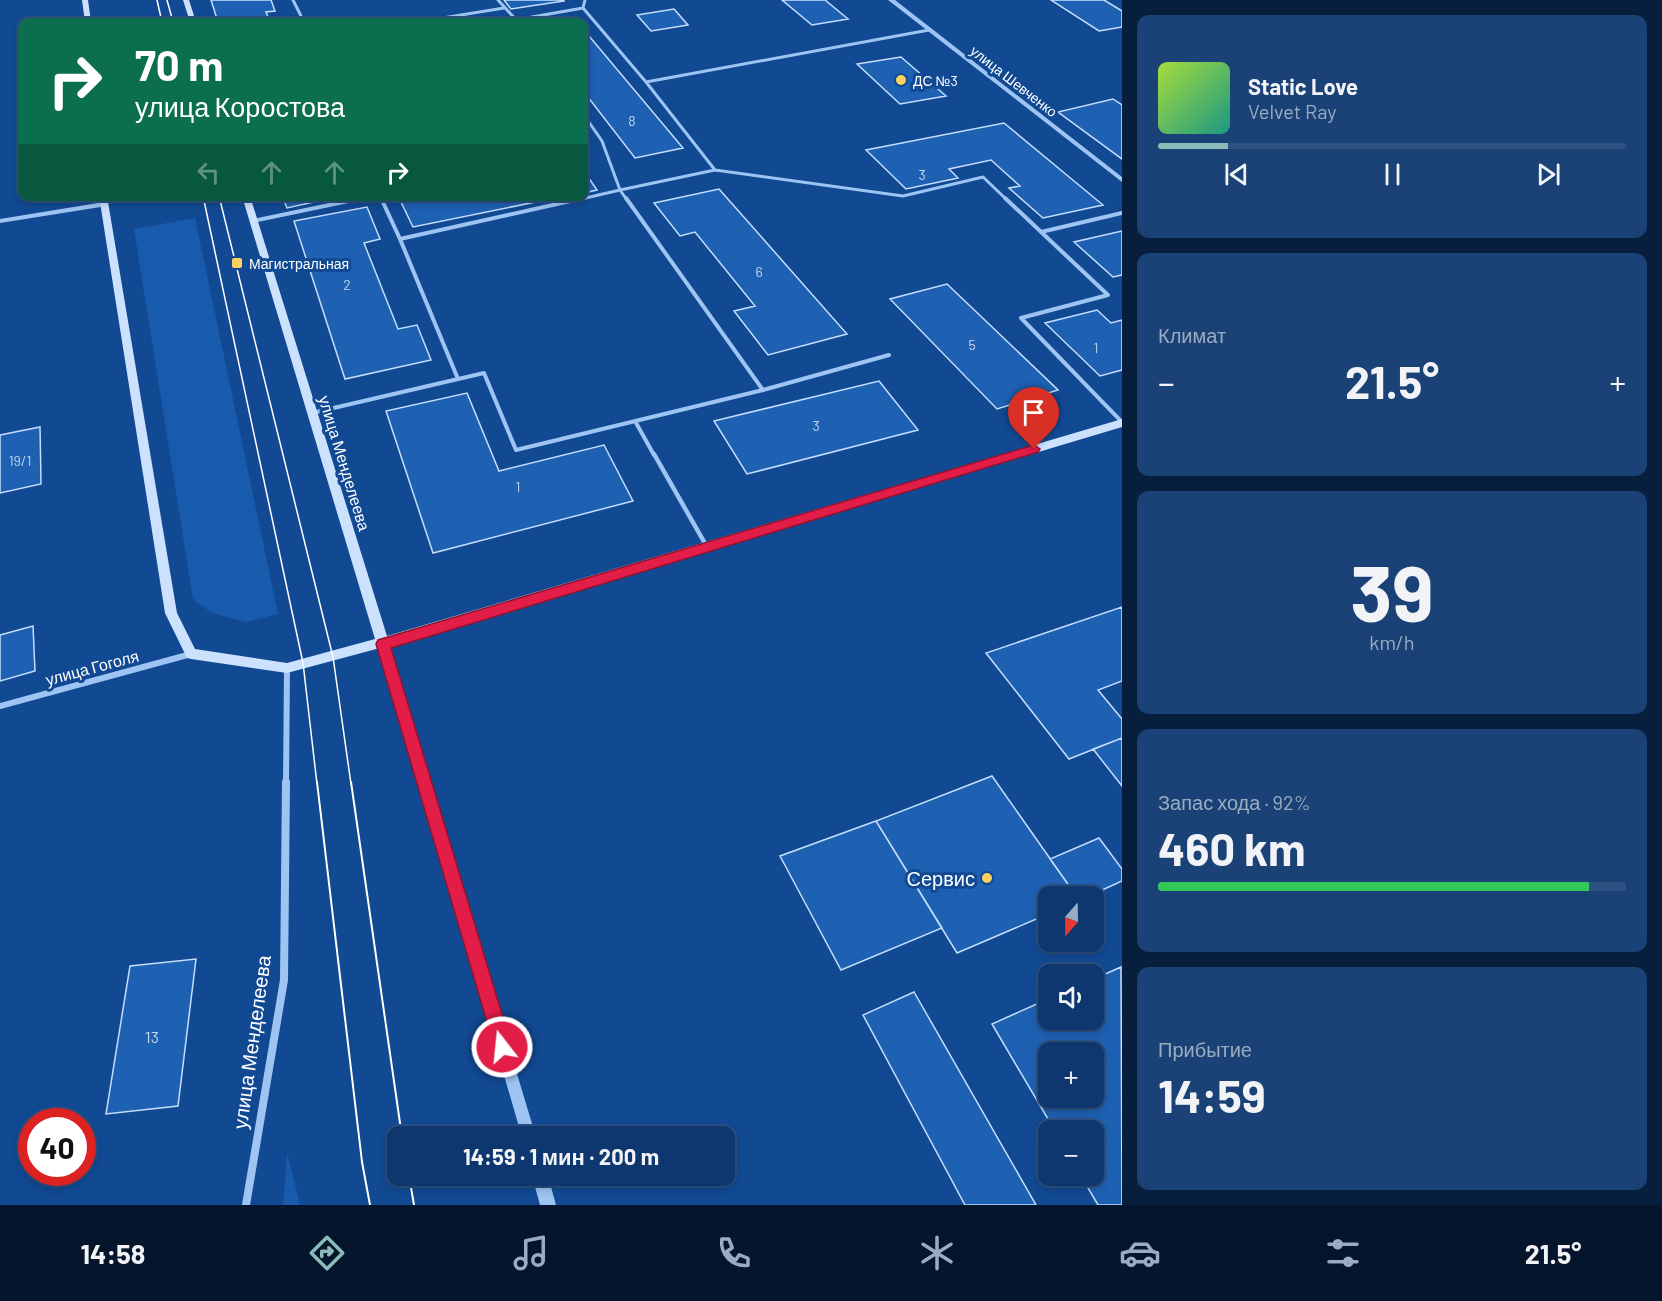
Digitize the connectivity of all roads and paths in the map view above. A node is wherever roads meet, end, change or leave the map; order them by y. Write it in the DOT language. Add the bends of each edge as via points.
graph roads {
  1 [pos="85,0"];
  2 [pos="186,0"];
  3 [pos="293,0"];
  4 [pos="498,0"];
  5 [pos="585,0"];
  6 [pos="890,0"];
  7 [pos="504,8"];
  8 [pos="583,8"];
  9 [pos="87,18"];
  10 [pos="192,18"];
  11 [pos="302,18"];
  12 [pos="443,18"];
  13 [pos="513,18"];
  14 [pos="531,18"];
  15 [pos="930,30"];
  16 [pos="646,82"];
  17 [pos="588,120"];
  18 [pos="715,170"];
  19 [pos="1122,181"];
  20 [pos="620,190"];
  21 [pos="588,197"];
  22 [pos="99,201"];
  23 [pos="104,201"];
  24 [pos="247,201"];
  25 [pos="349,201"];
  26 [pos="382,201"];
  27 [pos="571,201"];
  28 [pos="1122,213"];
  29 [pos="0,221"];
  30 [pos="253,221"];
  31 [pos="1041,232"];
  32 [pos="400,239"];
  33 [pos="889,355"];
  34 [pos="458,379"];
  35 [pos="763,390"];
  36 [pos="312,413"];
  37 [pos="636,422"];
  38 [pos="1122,422"];
  39 [pos="707,547"];
  40 [pos="383,644"];
  41 [pos="190,654"];
  42 [pos="287,668"];
  43 [pos="0,706"];
  44 [pos="526,1126"];
  45 [pos="543,1186"];
  46 [pos="246,1205"];
  47 [pos="548,1205"];
  1 -- 9 [label="main road"];
  2 -- 10 [label="main road"];
  3 -- 11 [label="lane"];
  4 -- 7 [label="lane"];
  5 -- 8 [label="lane"];
  6 -- 15 [label="street, улица Шевченко"];
  6 -- 19 [label="street, улица Шевченко"];
  7 -- 12 [label="lane"];
  7 -- 13 [label="lane"];
  8 -- 14 [label="lane"];
  8 -- 16 [label="lane"];
  15 -- 16 [label="lane"];
  15 -- 19 [label="street, улица Шевченко"];
  16 -- 18 [label="lane"];
  17 -- 20 [label="lane" via="602,141"];
  18 -- 20 [label="lane"];
  18 -- 31 [label="lane" via="903,196 983,177"];
  20 -- 21 [label="lane"];
  20 -- 35 [label="lane"];
  22 -- 29 [label="street"];
  23 -- 41 [label="main road" via="171,613"];
  24 -- 30 [label="main road, улица Менделеева"];
  25 -- 30 [label="lane"];
  26 -- 32 [label="lane"];
  27 -- 32 [label="lane"];
  28 -- 31 [label="lane"];
  30 -- 36 [label="main road, улица Менделеева"];
  31 -- 38 [label="lane" via="1108,295 1021,318"];
  32 -- 34 [label="lane"];
  33 -- 35 [label="lane"];
  34 -- 36 [label="lane"];
  34 -- 37 [label="lane" via="484,373 516,450"];
  35 -- 37 [label="lane"];
  36 -- 40 [label="main road, улица Менделеева"];
  37 -- 39 [label="lane"];
  38 -- 39 [label="main road"];
  39 -- 40 [label="main road"];
  40 -- 42 [label="main road"];
  40 -- 44 [label="street"];
  41 -- 42 [label="main road"];
  41 -- 43 [label="street, улица Гоголя"];
  42 -- 46 [label="street, улица Менделеева" via="284,980"];
  45 -- 47 [label="street"];
}
